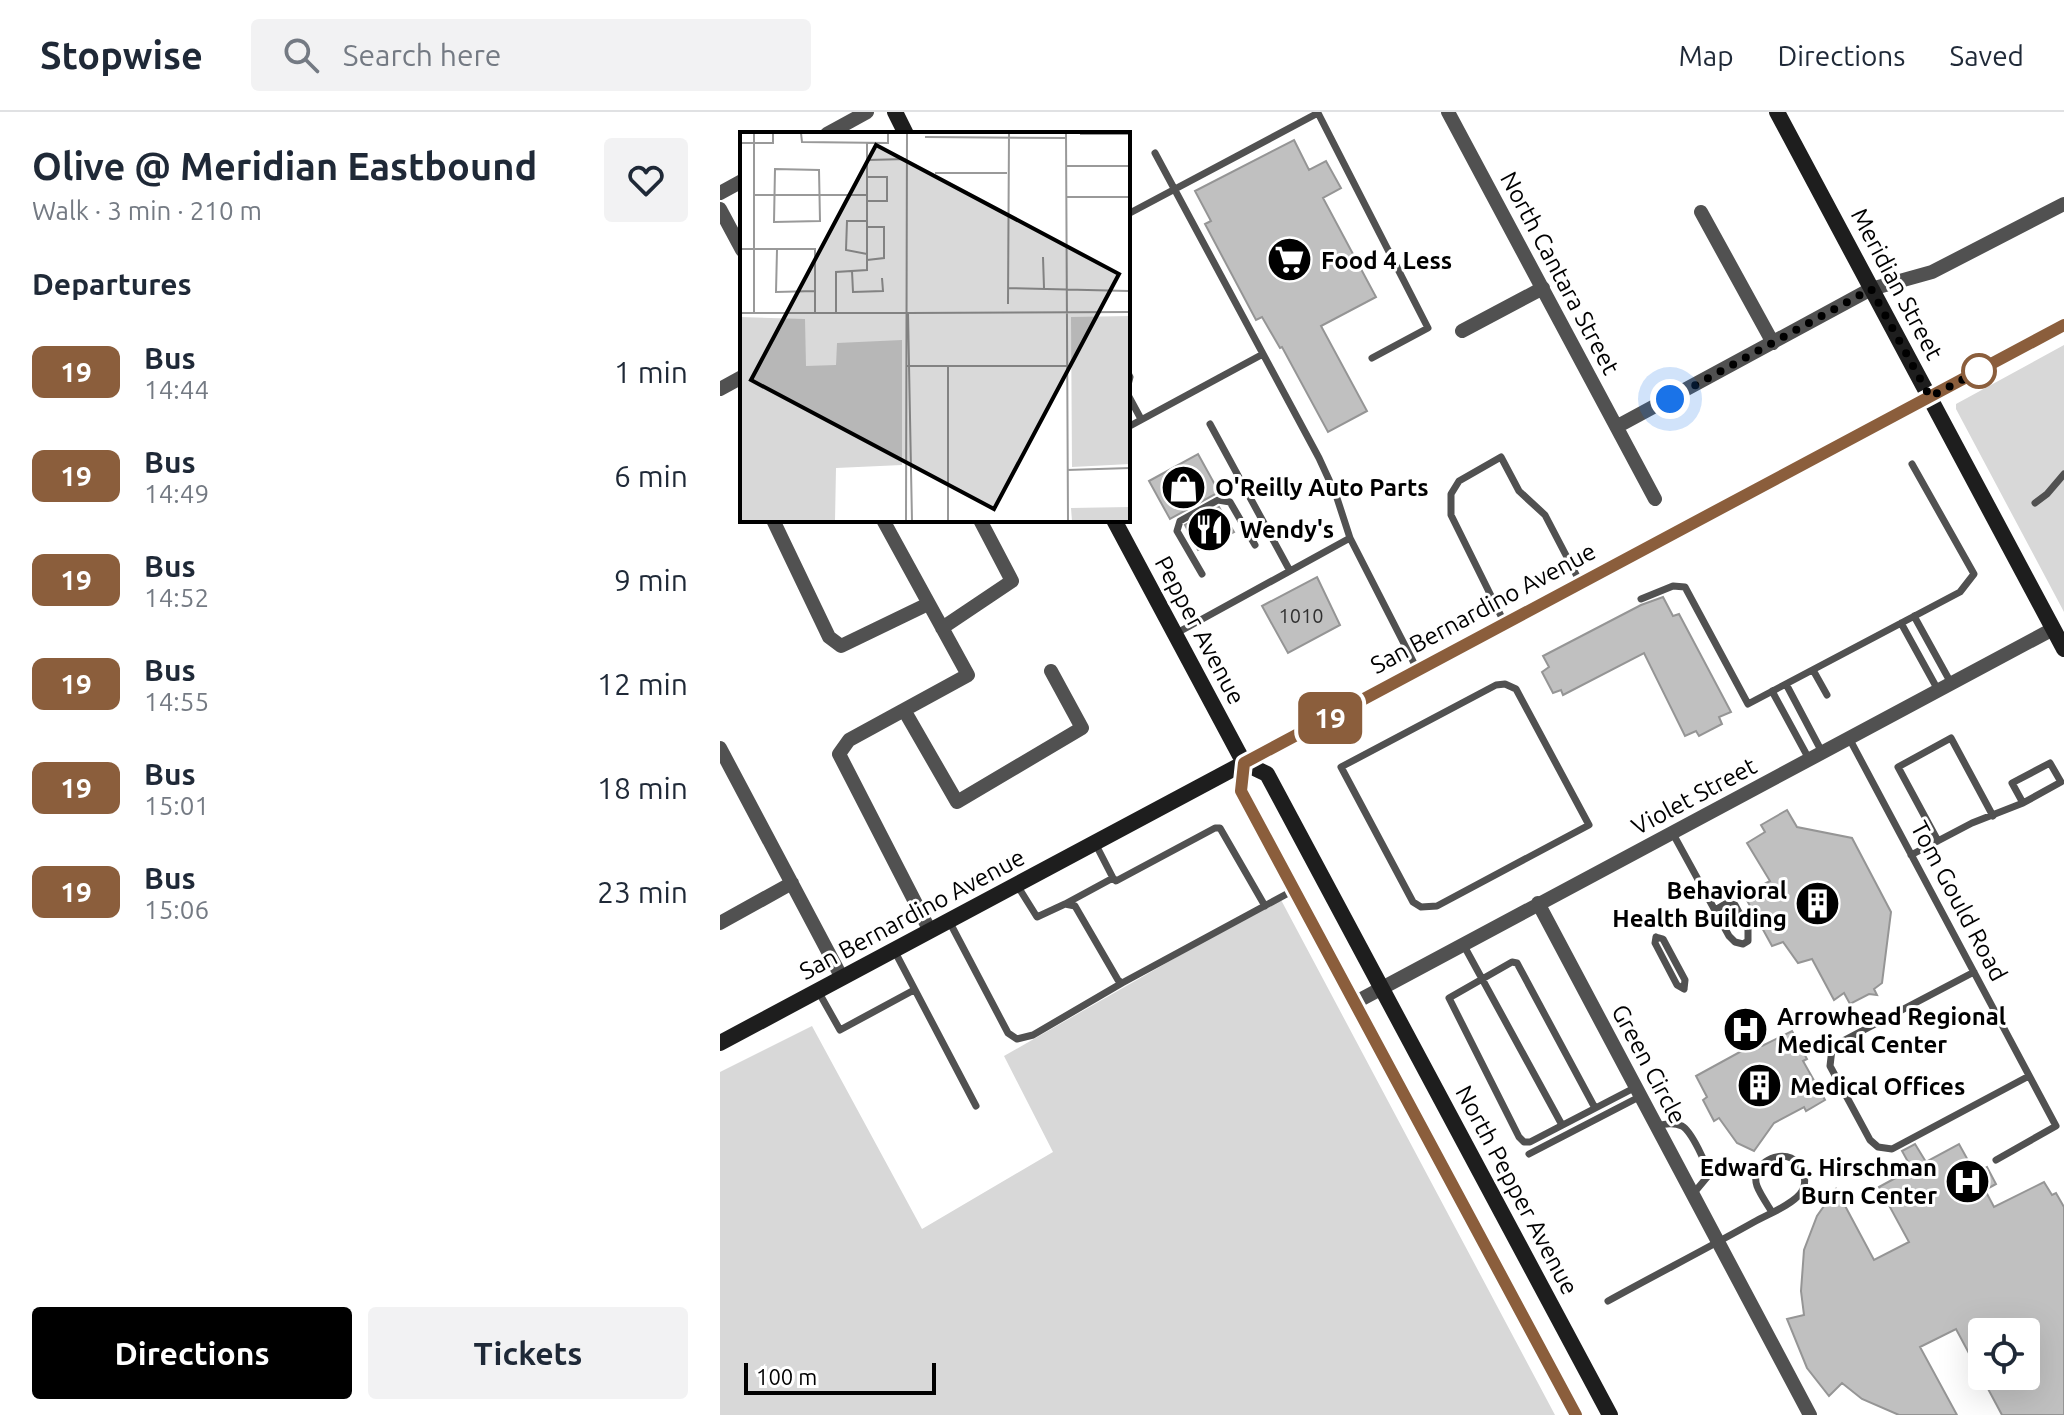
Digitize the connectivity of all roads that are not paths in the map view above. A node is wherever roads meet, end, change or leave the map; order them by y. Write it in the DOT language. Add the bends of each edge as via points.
graph roads {
  1 [pos="867,112"];
  2 [pos="895,112"];
  3 [pos="1448,112"];
  4 [pos="1777,112"];
  5 [pos="831,132"];
  6 [pos="905,132"];
  7 [pos="1155,153"];
  8 [pos="740,182"];
  9 [pos="1174,189"];
  10 [pos="720,193"];
  11 [pos="2064,204"];
  12 [pos="720,209"];
  13 [pos="1701,212"];
  14 [pos="1130,213"];
  15 [pos="740,246"];
  16 [pos="1543,288"];
  17 [pos="1871,289"];
  18 [pos="2064,325"];
  19 [pos="1462,331"];
  20 [pos="1773,343"];
  21 [pos="1263,354"];
  22 [pos="1372,358"];
  23 [pos="740,378"];
  24 [pos="720,389"];
  25 [pos="1930,397"];
  26 [pos="1130,399"];
  27 [pos="1141,419"];
  28 [pos="1210,424"];
  29 [pos="1130,426"];
  30 [pos="1618,426"];
  31 [pos="1912,464"];
  32 [pos="2064,474"];
  33 [pos="1655,499"];
  34 [pos="2035,503"];
  35 [pos="774,522"];
  36 [pos="884,522"];
  37 [pos="981,522"];
  38 [pos="1115,522"];
  39 [pos="1350,538"];
  40 [pos="1255,545"];
  41 [pos="1290,571"];
  42 [pos="1202,574"];
  43 [pos="1581,584"];
  44 [pos="1641,599"];
  45 [pos="928,604"];
  46 [pos="1914,616"];
  47 [pos="1901,623"];
  48 [pos="1505,624"];
  49 [pos="942,628"];
  50 [pos="2053,629"];
  51 [pos="1175,634"];
  52 [pos="2064,649"];
  53 [pos="1813,670"];
  54 [pos="1051,671"];
  55 [pos="1418,671"];
  56 [pos="1786,684"];
  57 [pos="1944,687"];
  58 [pos="1772,691"];
  59 [pos="1827,695"];
  60 [pos="904,710"];
  61 [pos="1413,728"];
  62 [pos="1849,738"];
  63 [pos="720,748"];
  64 [pos="1816,756"];
  65 [pos="1244,763"];
  66 [pos="2023,803"];
  67 [pos="1993,816"];
  68 [pos="1672,832"];
  69 [pos="1938,841"];
  70 [pos="1095,843"];
  71 [pos="1911,855"];
  72 [pos="1113,878"];
  73 [pos="792,883"];
  74 [pos="1017,885"];
  75 [pos="1294,890"];
  76 [pos="1538,903"];
  77 [pos="1065,904"];
  78 [pos="1265,906"];
  79 [pos="1715,910"];
  80 [pos="949,921"];
  81 [pos="720,923"];
  82 [pos="930,931"];
  83 [pos="1656,937"];
  84 [pos="1463,944"];
  85 [pos="894,950"];
  86 [pos="1974,972"];
  87 [pos="842,978"];
  88 [pos="1483,978"];
  89 [pos="1122,983"];
  90 [pos="1382,987"];
  91 [pos="914,990"];
  92 [pos="818,991"];
  93 [pos="1356,1002"];
  94 [pos="720,1043"];
  95 [pos="2029,1076"];
  96 [pos="1638,1091"];
  97 [pos="976,1106"];
  98 [pos="1595,1108"];
  99 [pos="1562,1125"];
  100 [pos="1656,1126"];
  101 [pos="1529,1154"];
  102 [pos="1996,1160"];
  103 [pos="1693,1194"];
  104 [pos="1772,1212"];
  105 [pos="1718,1242"];
  106 [pos="1608,1301"];
  107 [pos="1576,1415"];
  108 [pos="1610,1415"];
  109 [pos="1810,1415"];
  1 -- 5 [label="street"];
  2 -- 6 [label="main road"];
  3 -- 16 [label="street, North Cantara Street"];
  4 -- 17 [label="main road, Meridian Street"];
  7 -- 9 [label="lane"];
  8 -- 10 [label="street"];
  9 -- 14 [label="lane"];
  9 -- 21 [label="lane"];
  9 -- 22 [label="lane" via="1318,113 1428,328"];
  11 -- 17 [label="street" via="1932,272"];
  12 -- 15 [label="street"];
  13 -- 20 [label="street"];
  16 -- 19 [label="street"];
  16 -- 30 [label="street, North Cantara Street"];
  17 -- 20 [label="street"];
  17 -- 25 [label="main road, Meridian Street"];
  18 -- 25 [label="main road, San Bernardino Avenue"];
  20 -- 30 [label="street"];
  21 -- 27 [label="lane"];
  21 -- 39 [label="lane" via="1319,458"];
  23 -- 24 [label="street"];
  25 -- 43 [label="main road, San Bernardino Avenue"];
  25 -- 50 [label="main road, Meridian Street"];
  26 -- 27 [label="lane"];
  27 -- 29 [label="lane"];
  28 -- 41 [label="lane"];
  30 -- 33 [label="street, North Cantara Street"];
  31 -- 46 [label="lane" via="1974,574 1960,592"];
  32 -- 34 [label="lane"];
  35 -- 45 [label="street" via="829,637 841,646"];
  36 -- 45 [label="street"];
  37 -- 49 [label="street" via="1012,581"];
  38 -- 51 [label="main road, Pepper Avenue"];
  39 -- 41 [label="lane"];
  39 -- 55 [label="lane"];
  40 -- 42 [label="lane" via="1230,502 1218,500 1180,521 1177,531"];
  41 -- 51 [label="lane"];
  43 -- 48 [label="main road, San Bernardino Avenue"];
  43 -- 48 [label="lane" via="1545,515 1519,491 1501,457 1459,481 1451,494 1451,515"];
  44 -- 58 [label="lane" via="1673,586 1685,587 1748,704"];
  45 -- 49 [label="street"];
  46 -- 47 [label="lane"];
  46 -- 57 [label="lane"];
  47 -- 53 [label="lane"];
  47 -- 57 [label="lane"];
  48 -- 55 [label="main road, San Bernardino Avenue"];
  49 -- 60 [label="street" via="968,675"];
  50 -- 52 [label="main road, Meridian Street"];
  50 -- 57 [label="street, Violet Street"];
  51 -- 65 [label="main road, Pepper Avenue"];
  53 -- 56 [label="lane"];
  53 -- 59 [label="lane"];
  54 -- 60 [label="street" via="1082,728 957,802"];
  55 -- 65 [label="main road, San Bernardino Avenue"];
  56 -- 58 [label="lane"];
  56 -- 64 [label="lane"];
  57 -- 62 [label="street, Violet Street"];
  58 -- 64 [label="lane"];
  60 -- 82 [label="street" via="849,740 839,754"];
  61 -- 61 [label="lane" via="1341,767 1401,881 1421,907 1437,906 1589,825 1511,686 1496,685"];
  62 -- 64 [label="street, Violet Street"];
  62 -- 71 [label="lane, Tom Gould Road"];
  63 -- 73 [label="street"];
  64 -- 68 [label="street, Violet Street"];
  65 -- 70 [label="main road, San Bernardino Avenue"];
  65 -- 75 [label="main road, Pepper Avenue" via="1241,791"];
  65 -- 90 [label="main road, Pepper Avenue" via="1267,774"];
  66 -- 66 [label="lane" via="2061,782 2050,763 2012,783"];
  66 -- 67 [label="lane"];
  67 -- 69 [label="lane"];
  67 -- 69 [label="lane" via="1951,738 1898,767"];
  68 -- 76 [label="street, Violet Street"];
  68 -- 79 [label="lane"];
  69 -- 71 [label="lane"];
  70 -- 72 [label="lane"];
  70 -- 74 [label="main road, San Bernardino Avenue"];
  71 -- 86 [label="lane, Tom Gould Road"];
  72 -- 77 [label="lane"];
  72 -- 78 [label="lane" via="1220,828"];
  73 -- 81 [label="street"];
  73 -- 87 [label="street"];
  74 -- 77 [label="lane" via="1037,917"];
  74 -- 80 [label="main road, San Bernardino Avenue"];
  75 -- 78 [label="lane"];
  75 -- 93 [label="main road, Pepper Avenue"];
  76 -- 84 [label="street, Violet Street"];
  76 -- 96 [label="street, Green Circle"];
  77 -- 89 [label="lane" via="1080,911"];
  78 -- 89 [label="lane"];
  79 -- 79 [label="lane" via="1735,942 1748,941 1748,929 1735,905"];
  80 -- 82 [label="main road, San Bernardino Avenue"];
  80 -- 89 [label="lane" via="1008,1033 1017,1039"];
  82 -- 85 [label="main road, San Bernardino Avenue"];
  83 -- 83 [label="lane" via="1670,972 1684,989 1685,980 1663,939"];
  84 -- 88 [label="lane"];
  84 -- 90 [label="street, Violet Street"];
  85 -- 87 [label="main road, San Bernardino Avenue"];
  85 -- 91 [label="lane"];
  86 -- 95 [label="lane, Tom Gould Road"];
  86 -- 95 [label="lane" via="1832,1049 1830,1066 1849,1104 1870,1140 1892,1149"];
  87 -- 92 [label="main road, San Bernardino Avenue"];
  88 -- 98 [label="lane" via="1517,963"];
  88 -- 99 [label="lane"];
  88 -- 99 [label="lane" via="1449,998 1519,1137 1530,1142"];
  90 -- 93 [label="street, Violet Street"];
  90 -- 108 [label="main road, North Pepper Avenue"];
  91 -- 92 [label="lane" via="840,1030"];
  91 -- 97 [label="lane"];
  92 -- 94 [label="main road, San Bernardino Avenue"];
  93 -- 107 [label="main road"];
  95 -- 102 [label="lane, Tom Gould Road" via="2056,1126"];
  96 -- 98 [label="lane"];
  96 -- 100 [label="street, Green Circle"];
  96 -- 101 [label="lane"];
  98 -- 99 [label="lane"];
  100 -- 103 [label="street, Green Circle"];
  100 -- 103 [label="lane" via="1684,1127 1707,1165 1708,1176"];
  103 -- 105 [label="street, Green Circle"];
  104 -- 104 [label="lane" via="1797,1198 1805,1186 1801,1167 1788,1157 1771,1158 1757,1172 1756,1184"];
  104 -- 105 [label="lane"];
  105 -- 106 [label="lane"];
  105 -- 109 [label="street, Green Circle"];
}
